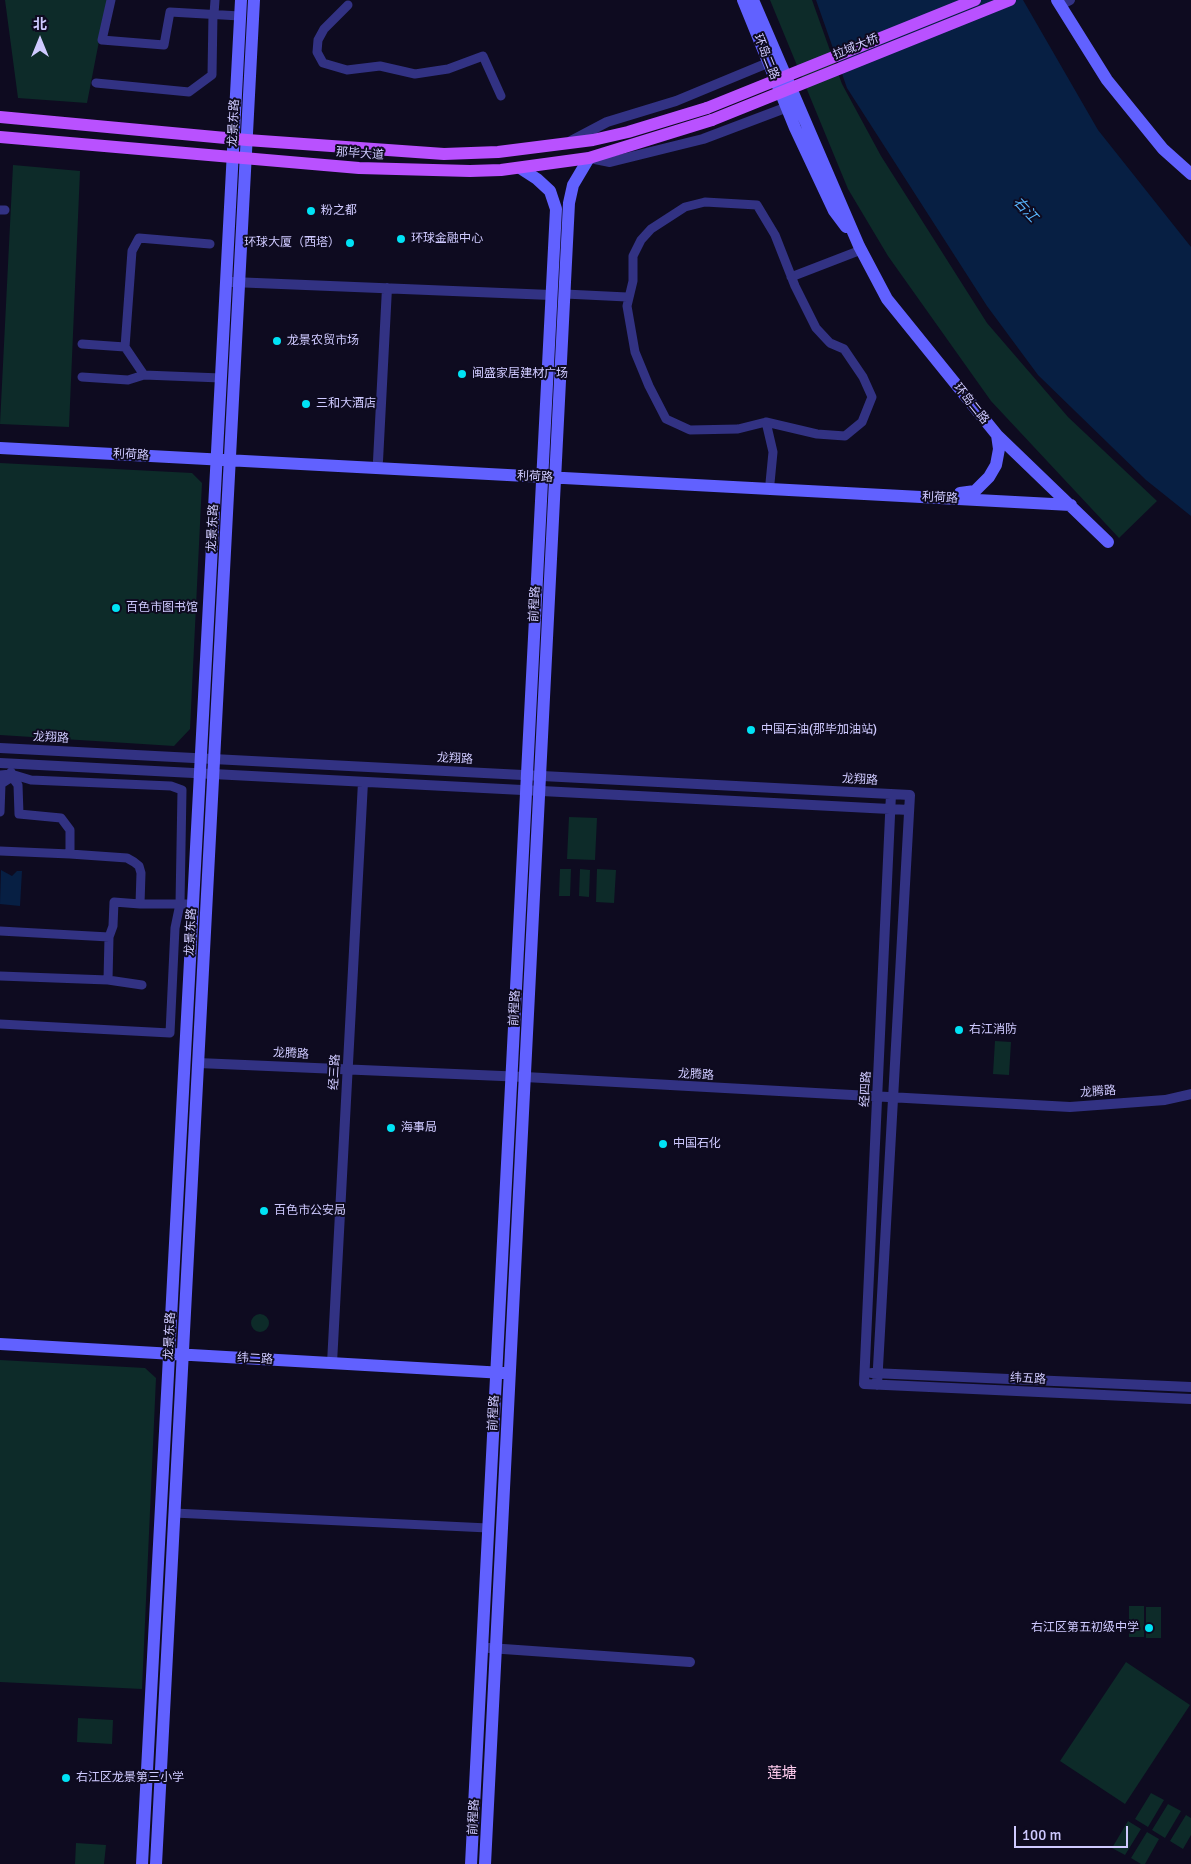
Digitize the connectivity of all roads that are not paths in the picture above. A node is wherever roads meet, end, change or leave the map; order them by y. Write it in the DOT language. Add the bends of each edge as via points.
graph roads {
  1 [pos="111,0"];
  2 [pos="215,0"];
  3 [pos="241,0"];
  4 [pos="254,0"];
  5 [pos="743,0"];
  6 [pos="753,0"];
  7 [pos="975,0"];
  8 [pos="1010,0"];
  9 [pos="1062,2"];
  10 [pos="348,5"];
  11 [pos="214,14"];
  12 [pos="240,16"];
  13 [pos="774,61"];
  14 [pos="96,83"];
  15 [pos="501,96"];
  16 [pos="792,105"];
  17 [pos="706,108"];
  18 [pos="0,117"];
  19 [pos="712,120"];
  20 [pos="0,136"];
  21 [pos="240,139"];
  22 [pos="566,144"];
  23 [pos="232,158"];
  24 [pos="589,158"];
  25 [pos="246,159"];
  26 [pos="520,168"];
  27 [pos="1191,174"];
  28 [pos="210,244"];
  29 [pos="860,248"];
  30 [pos="791,276"];
  31 [pos="226,282"];
  32 [pos="239,282"];
  33 [pos="387,288"];
  34 [pos="565,294"];
  35 [pos="551,295"];
  36 [pos="627,298"];
  37 [pos="82,344"];
  38 [pos="125,347"];
  39 [pos="144,375"];
  40 [pos="82,377"];
  41 [pos="221,378"];
  42 [pos="766,422"];
  43 [pos="997,435"];
  44 [pos="0,440"];
  45 [pos="0,448"];
  46 [pos="217,456"];
  47 [pos="230,457"];
  48 [pos="378,461"];
  49 [pos="542,473"];
  50 [pos="556,474"];
  51 [pos="770,483"];
  52 [pos="1071,505"];
  53 [pos="1108,542"];
  54 [pos="0,748"];
  55 [pos="201,758"];
  56 [pos="214,759"];
  57 [pos="8,770"];
  58 [pos="200,774"];
  59 [pos="213,774"];
  60 [pos="0,775"];
  61 [pos="527,775"];
  62 [pos="540,776"];
  63 [pos="363,782"];
  64 [pos="526,791"];
  65 [pos="540,791"];
  66 [pos="891,794"];
  67 [pos="891,810"];
  68 [pos="909,810"];
  69 [pos="0,812"];
  70 [pos="0,851"];
  71 [pos="70,854"];
  72 [pos="140,904"];
  73 [pos="180,904"];
  74 [pos="193,904"];
  75 [pos="0,931"];
  76 [pos="109,937"];
  77 [pos="0,976"];
  78 [pos="108,980"];
  79 [pos="142,985"];
  80 [pos="0,1024"];
  81 [pos="198,1063"];
  82 [pos="347,1070"];
  83 [pos="511,1077"];
  84 [pos="525,1077"];
  85 [pos="1191,1094"];
  86 [pos="878,1098"];
  87 [pos="893,1099"];
  88 [pos="0,1344"];
  89 [pos="169,1354"];
  90 [pos="183,1354"];
  91 [pos="332,1363"];
  92 [pos="496,1373"];
  93 [pos="510,1373"];
  94 [pos="865,1373"];
  95 [pos="878,1374"];
  96 [pos="864,1384"];
  97 [pos="877,1385"];
  98 [pos="1191,1387"];
  99 [pos="1191,1399"];
  100 [pos="174,1513"];
  101 [pos="488,1528"];
  102 [pos="482,1647"];
  103 [pos="496,1648"];
  104 [pos="690,1662"];
  105 [pos="142,1864"];
  106 [pos="156,1864"];
  107 [pos="471,1864"];
  108 [pos="485,1864"];
  1 -- 11 [label="street" via="102,40 164,45 170,12"];
  2 -- 11 [label="street"];
  3 -- 12 [label="main road, 龙景东路"];
  4 -- 21 [label="main road, 龙景东路"];
  5 -- 13 [label="main road, 环岛二路"];
  6 -- 13 [label="main road, 环岛二路"];
  7 -- 17 [label="main road, 拉域大桥, bridge"];
  8 -- 19 [label="main road, 拉域大桥, bridge"];
  9 -- 27 [label="main road" via="1107,80 1163,149"];
  10 -- 15 [label="street" via="324,29 318,40 317,52 323,63 347,70 380,66 414,74 448,69 483,56"];
  11 -- 12 [label="street"];
  11 -- 14 [label="street" via="212,75 189,92"];
  12 -- 21 [label="main road, 龙景东路"];
  13 -- 16 [label="main road, 环岛二路"];
  13 -- 22 [label="street" via="676,101 607,122"];
  16 -- 24 [label="street" via="694,142 610,162"];
  16 -- 29 [label="main road, 环岛二路"];
  17 -- 22 [label="main road, 那毕大道" via="628,132"];
  18 -- 21 [label="main road, 那毕大道"];
  19 -- 24 [label="main road, 那毕大道"];
  20 -- 23 [label="main road, 那毕大道"];
  21 -- 22 [label="main road, 那毕大道" via="444,154"];
  21 -- 23 [label="main road, 龙景东路"];
  21 -- 25 [label="main road, 龙景东路"];
  23 -- 25 [label="main road, 那毕大道"];
  23 -- 31 [label="main road, 龙景东路"];
  24 -- 26 [label="main road, 那毕大道"];
  24 -- 34 [label="main road, 前程路" via="573,185 569,202"];
  25 -- 26 [label="main road, 那毕大道" via="418,172"];
  25 -- 32 [label="main road, 龙景东路"];
  26 -- 35 [label="main road, 前程路" via="550,191 556,209"];
  28 -- 38 [label="street" via="139,238 132,251"];
  29 -- 30 [label="street"];
  29 -- 43 [label="main road, 环岛二路" via="888,299"];
  30 -- 36 [label="street" via="775,235 757,205 705,202 685,207 645,234 633,256 633,281"];
  30 -- 42 [label="street" via="816,328 830,343 844,349 863,376 872,398 862,422 845,436 817,434"];
  31 -- 32 [label="street"];
  31 -- 41 [label="main road, 龙景东路"];
  32 -- 33 [label="street"];
  32 -- 47 [label="main road, 龙景东路"];
  33 -- 35 [label="street"];
  33 -- 48 [label="street"];
  34 -- 36 [label="street"];
  34 -- 50 [label="main road, 前程路"];
  35 -- 49 [label="main road, 前程路"];
  36 -- 42 [label="street" via="635,352 666,419 690,430 738,430"];
  37 -- 38 [label="street"];
  38 -- 39 [label="street"];
  39 -- 40 [label="street" via="128,380"];
  39 -- 41 [label="street"];
  41 -- 46 [label="main road, 龙景东路"];
  42 -- 51 [label="street" via="773,452"];
  43 -- 51 [label="main road, 利荷路" via="996,465 989,478 975,491"];
  43 -- 52 [label="main road, 环岛二路"];
  44 -- 46 [label="main road, 利荷路"];
  45 -- 46 [label="main road, 利荷路"];
  46 -- 47 [label="main road, 利荷路"];
  46 -- 55 [label="main road, 龙景东路"];
  47 -- 48 [label="main road, 利荷路"];
  47 -- 49 [label="main road, 利荷路"];
  47 -- 56 [label="main road, 龙景东路"];
  48 -- 49 [label="main road, 利荷路"];
  49 -- 50 [label="main road, 利荷路"];
  49 -- 61 [label="main road, 前程路"];
  50 -- 51 [label="main road, 利荷路"];
  50 -- 52 [label="main road, 利荷路"];
  50 -- 62 [label="main road, 前程路"];
  52 -- 53 [label="main road, 环岛二路"];
  54 -- 55 [label="street, 龙翔路"];
  55 -- 56 [label="street, 龙翔路"];
  55 -- 58 [label="main road, 龙景东路"];
  56 -- 59 [label="main road, 龙景东路"];
  56 -- 61 [label="street, 龙翔路"];
  57 -- 58 [label="street"];
  57 -- 60 [label="street"];
  57 -- 69 [label="street" via="1,784"];
  57 -- 71 [label="street" via="18,785 19,814 60,818 70,830"];
  57 -- 73 [label="street" via="31,780 171,786 182,790"];
  58 -- 59 [label="street"];
  58 -- 74 [label="main road, 龙景东路"];
  59 -- 63 [label="street"];
  59 -- 81 [label="main road, 龙景东路"];
  61 -- 62 [label="street, 龙翔路"];
  61 -- 64 [label="main road, 前程路"];
  62 -- 65 [label="main road, 前程路"];
  62 -- 66 [label="street, 龙翔路"];
  63 -- 64 [label="street"];
  63 -- 82 [label="street, 经三路"];
  64 -- 65 [label="street"];
  64 -- 83 [label="main road, 前程路"];
  65 -- 67 [label="street"];
  65 -- 84 [label="main road, 前程路"];
  66 -- 67 [label="street, 经四路"];
  66 -- 68 [label="street, 龙翔路" via="910,795"];
  67 -- 68 [label="street"];
  67 -- 86 [label="street, 经四路"];
  68 -- 87 [label="street"];
  70 -- 71 [label="street"];
  71 -- 72 [label="street" via="127,858 134,862 141,873"];
  72 -- 73 [label="street"];
  72 -- 76 [label="street" via="114,902"];
  73 -- 74 [label="street"];
  73 -- 80 [label="street" via="175,928 170,1033"];
  74 -- 89 [label="main road, 龙景东路"];
  75 -- 76 [label="street"];
  76 -- 78 [label="street"];
  77 -- 78 [label="street"];
  78 -- 79 [label="street"];
  81 -- 82 [label="street, 龙腾路"];
  81 -- 90 [label="main road, 龙景东路"];
  82 -- 83 [label="street, 龙腾路"];
  82 -- 91 [label="street, 经三路"];
  83 -- 84 [label="street, 龙腾路"];
  83 -- 92 [label="main road, 前程路"];
  84 -- 86 [label="street, 龙腾路"];
  84 -- 93 [label="main road, 前程路"];
  85 -- 87 [label="street, 龙腾路" via="1165,1100 1070,1107"];
  86 -- 87 [label="street, 龙腾路"];
  86 -- 94 [label="street, 经四路"];
  87 -- 95 [label="street"];
  88 -- 89 [label="main road, 纬二路"];
  89 -- 90 [label="main road, 纬二路"];
  89 -- 105 [label="main road, 龙景东路"];
  90 -- 91 [label="main road, 纬二路"];
  90 -- 100 [label="main road, 龙景东路"];
  91 -- 92 [label="main road, 纬二路"];
  92 -- 93 [label="main road, 纬二路"];
  92 -- 101 [label="main road, 前程路"];
  93 -- 103 [label="main road, 前程路"];
  94 -- 95 [label="street, 纬五路"];
  94 -- 96 [label="street, 经四路"];
  95 -- 97 [label="street"];
  95 -- 98 [label="street, 纬五路"];
  96 -- 97 [label="street, 纬五路"];
  97 -- 99 [label="street, 纬五路"];
  100 -- 101 [label="street"];
  100 -- 106 [label="main road, 龙景东路"];
  101 -- 102 [label="main road, 前程路"];
  102 -- 103 [label="street"];
  102 -- 107 [label="main road, 前程路"];
  103 -- 104 [label="street"];
  103 -- 108 [label="main road, 前程路"];
}
